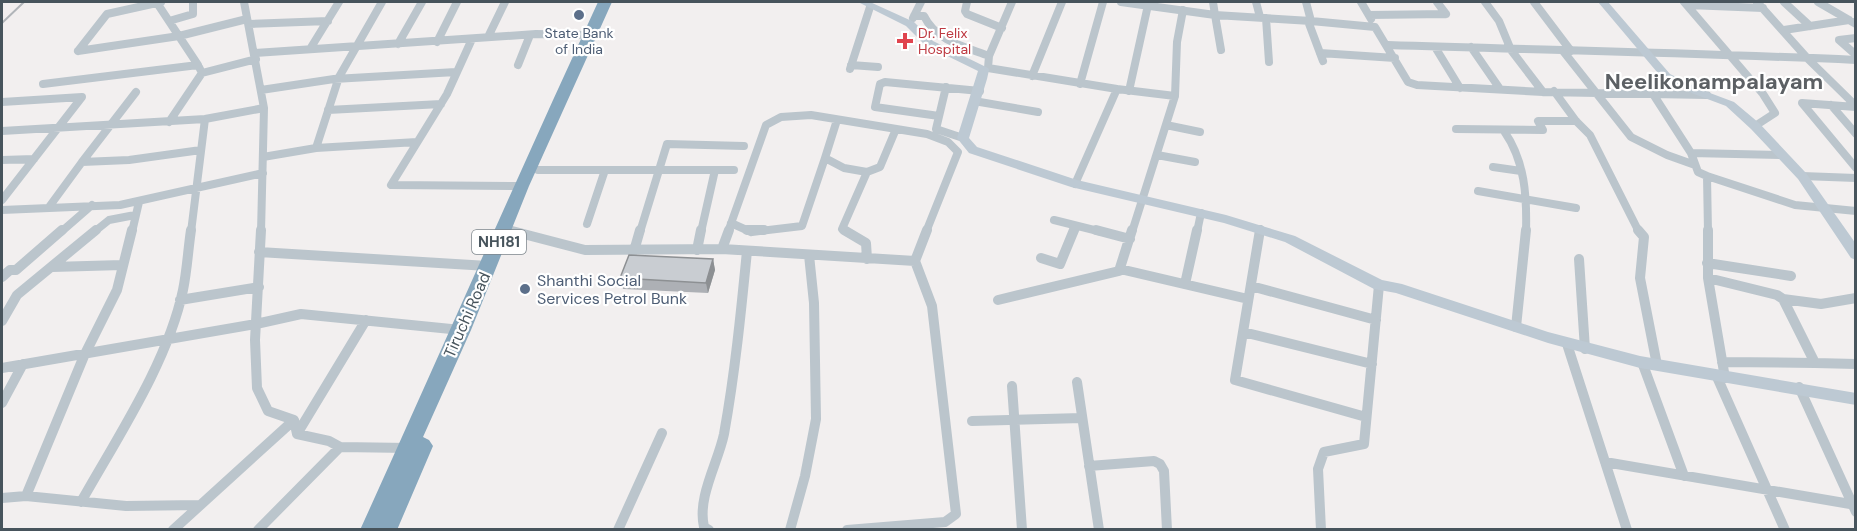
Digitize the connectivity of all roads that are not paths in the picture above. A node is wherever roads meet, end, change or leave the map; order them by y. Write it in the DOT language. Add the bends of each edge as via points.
graph roads {
  1 [pos="159,2"];
  2 [pos="193,2"];
  3 [pos="244,2"];
  4 [pos="339,2"];
  5 [pos="382,2"];
  6 [pos="422,2"];
  7 [pos="457,2"];
  8 [pos="505,2"];
  9 [pos="605,2"];
  10 [pos="613,2"];
  11 [pos="921,2"];
  12 [pos="968,2"];
  13 [pos="1012,2"];
  14 [pos="1062,2"];
  15 [pos="1103,2"];
  16 [pos="1121,2"];
  17 [pos="1213,2"];
  18 [pos="1256,2"];
  19 [pos="1306,2"];
  20 [pos="1361,2"];
  21 [pos="1437,2"];
  22 [pos="1485,2"];
  23 [pos="1534,2"];
  24 [pos="1603,2"];
  25 [pos="1757,2"];
  26 [pos="1784,2"];
  27 [pos="1818,2"];
  28 [pos="1686,3"];
  29 [pos="868,4"];
  30 [pos="1723,4"];
  31 [pos="1148,5"];
  32 [pos="1169,5"];
  33 [pos="1763,8"];
  34 [pos="1184,10"];
  35 [pos="1215,15"];
  36 [pos="1369,15"];
  37 [pos="1856,15"];
  38 [pos="1842,16"];
  39 [pos="1263,18"];
  40 [pos="912,20"];
  41 [pos="169,21"];
  42 [pos="328,21"];
  43 [pos="1310,21"];
  44 [pos="248,22"];
  45 [pos="1852,22"];
  46 [pos="1810,26"];
  47 [pos="1375,27"];
  48 [pos="1002,28"];
  49 [pos="1784,30"];
  50 [pos="530,35"];
  51 [pos="589,35"];
  52 [pos="179,36"];
  53 [pos="488,37"];
  54 [pos="1856,38"];
  55 [pos="472,39"];
  56 [pos="437,42"];
  57 [pos="398,44"];
  58 [pos="1388,45"];
  59 [pos="1435,46"];
  60 [pos="356,47"];
  61 [pos="1471,47"];
  62 [pos="310,49"];
  63 [pos="1221,50"];
  64 [pos="1511,50"];
  65 [pos="1567,51"];
  66 [pos="1645,51"];
  67 [pos="1728,54"];
  68 [pos="1856,55"];
  69 [pos="256,56"];
  70 [pos="989,56"];
  71 [pos="1395,58"];
  72 [pos="1808,59"];
  73 [pos="1856,60"];
  74 [pos="1269,62"];
  75 [pos="198,65"];
  76 [pos="518,65"];
  77 [pos="878,67"];
  78 [pos="456,72"];
  79 [pos="202,73"];
  80 [pos="1032,76"];
  81 [pos="339,77"];
  82 [pos="43,84"];
  83 [pos="1080,84"];
  84 [pos="946,87"];
  85 [pos="1460,88"];
  86 [pos="1117,89"];
  87 [pos="1500,89"];
  88 [pos="261,90"];
  89 [pos="1129,91"];
  90 [pos="1554,91"];
  91 [pos="136,92"];
  92 [pos="1543,92"];
  93 [pos="1598,92"];
  94 [pos="1653,93"];
  95 [pos="1710,95"];
  96 [pos="977,96"];
  97 [pos="1174,96"];
  98 [pos="2,102"];
  99 [pos="441,104"];
  100 [pos="1831,105"];
  101 [pos="1856,107"];
  102 [pos="264,108"];
  103 [pos="328,110"];
  104 [pos="1038,112"];
  105 [pos="939,116"];
  106 [pos="204,119"];
  107 [pos="837,120"];
  108 [pos="1576,121"];
  109 [pos="169,122"];
  110 [pos="1166,125"];
  111 [pos="111,126"];
  112 [pos="1755,126"];
  113 [pos="60,128"];
  114 [pos="896,129"];
  115 [pos="1456,129"];
  116 [pos="2,131"];
  117 [pos="1504,131"];
  118 [pos="1200,132"];
  119 [pos="1856,134"];
  120 [pos="963,138"];
  121 [pos="417,142"];
  122 [pos="744,146"];
  123 [pos="316,147"];
  124 [pos="201,150"];
  125 [pos="1691,153"];
  126 [pos="1157,155"];
  127 [pos="1780,155"];
  128 [pos="263,157"];
  129 [pos="825,158"];
  130 [pos="34,159"];
  131 [pos="2,160"];
  132 [pos="82,162"];
  133 [pos="1195,162"];
  134 [pos="1695,165"];
  135 [pos="1493,167"];
  136 [pos="1856,168"];
  137 [pos="538,170"];
  138 [pos="605,170"];
  139 [pos="659,170"];
  140 [pos="715,170"];
  141 [pos="734,170"];
  142 [pos="1521,171"];
  143 [pos="867,172"];
  144 [pos="263,173"];
  145 [pos="1707,176"];
  146 [pos="1802,176"];
  147 [pos="1856,178"];
  148 [pos="1075,184"];
  149 [pos="521,186"];
  150 [pos="197,189"];
  151 [pos="1478,191"];
  152 [pos="2,200"];
  153 [pos="1143,200"];
  154 [pos="1526,201"];
  155 [pos="139,202"];
  156 [pos="93,205"];
  157 [pos="120,205"];
  158 [pos="49,207"];
  159 [pos="1576,208"];
  160 [pos="2,210"];
  161 [pos="1827,210"];
  162 [pos="1856,211"];
  163 [pos="1201,213"];
  164 [pos="135,215"];
  165 [pos="109,219"];
  166 [pos="1054,220"];
  167 [pos="731,223"];
  168 [pos="587,224"];
  169 [pos="1076,226"];
  170 [pos="1260,229"];
  171 [pos="512,231"];
  172 [pos="1130,239"];
  173 [pos="722,249"];
  174 [pos="697,250"];
  175 [pos="634,251"];
  176 [pos="747,251"];
  177 [pos="259,252"];
  178 [pos="809,255"];
  179 [pos="1856,255"];
  180 [pos="1041,258"];
  181 [pos="867,259"];
  182 [pos="1579,259"];
  183 [pos="915,261"];
  184 [pos="1707,263"];
  185 [pos="122,265"];
  186 [pos="488,266"];
  187 [pos="52,267"];
  188 [pos="6,269"];
  189 [pos="1120,269"];
  190 [pos="1791,276"];
  191 [pos="2,277"];
  192 [pos="1708,278"];
  193 [pos="1185,284"];
  194 [pos="1379,285"];
  195 [pos="1251,286"];
  196 [pos="259,287"];
  197 [pos="1856,298"];
  198 [pos="1248,299"];
  199 [pos="1783,299"];
  200 [pos="180,300"];
  201 [pos="998,300"];
  202 [pos="366,320"];
  203 [pos="1376,320"];
  204 [pos="2,321"];
  205 [pos="256,324"];
  206 [pos="1516,327"];
  207 [pos="461,330"];
  208 [pos="1243,332"];
  209 [pos="167,339"];
  210 [pos="1567,344"];
  211 [pos="1585,349"];
  212 [pos="86,352"];
  213 [pos="1642,362"];
  214 [pos="1722,362"];
  215 [pos="1815,363"];
  216 [pos="23,364"];
  217 [pos="1372,364"];
  218 [pos="1856,364"];
  219 [pos="1657,365"];
  220 [pos="2,368"];
  221 [pos="1721,377"];
  222 [pos="1077,382"];
  223 [pos="1012,386"];
  224 [pos="1799,387"];
  225 [pos="1856,399"];
  226 [pos="2,403"];
  227 [pos="1366,417"];
  228 [pos="1082,418"];
  229 [pos="294,420"];
  230 [pos="1014,420"];
  231 [pos="972,421"];
  232 [pos="662,433"];
  233 [pos="297,434"];
  234 [pos="340,447"];
  235 [pos="414,448"];
  236 [pos="1605,462"];
  237 [pos="1089,466"];
  238 [pos="1684,476"];
  239 [pos="1765,489"];
  240 [pos="26,496"];
  241 [pos="2,498"];
  242 [pos="81,502"];
  243 [pos="199,504"];
  244 [pos="1854,507"];
  245 [pos="173,530"];
  246 [pos="258,530"];
  247 [pos="371,530"];
  248 [pos="386,530"];
  249 [pos="618,530"];
  250 [pos="709,530"];
  251 [pos="790,530"];
  252 [pos="847,530"];
  253 [pos="1022,530"];
  254 [pos="1099,530"];
  255 [pos="1167,530"];
  256 [pos="1321,530"];
  257 [pos="1627,530"];
  258 [pos="1785,530"];
  1 -- 41 [label="street"];
  1 -- 52 [label="street" via="107,14 78,51"];
  2 -- 41 [label="street" via="193,14"];
  3 -- 44 [label="street"];
  4 -- 42 [label="street"];
  5 -- 60 [label="street"];
  6 -- 57 [label="street"];
  7 -- 56 [label="street"];
  8 -- 53 [label="street"];
  9 -- 51 [label="highway, Tiruchi Road / NH181"];
  10 -- 137 [label="highway, Tiruchi Road / NH181"];
  11 -- 40 [label="street"];
  12 -- 48 [label="street" via="967,14"];
  13 -- 48 [label="street"];
  14 -- 80 [label="street"];
  15 -- 83 [label="street"];
  16 -- 31 [label="street"];
  17 -- 35 [label="street"];
  18 -- 39 [label="street"];
  19 -- 43 [label="street"];
  20 -- 36 [label="street"];
  21 -- 36 [label="street" via="1446,14"];
  22 -- 64 [label="street" via="1499,21"];
  23 -- 65 [label="street"];
  24 -- 66 [label="street"];
  25 -- 33 [label="street"];
  26 -- 46 [label="street"];
  27 -- 38 [label="street"];
  28 -- 30 [label="street"];
  28 -- 67 [label="street"];
  29 -- 40 [label="street"];
  29 -- 77 [label="street" via="851,67"];
  30 -- 33 [label="street"];
  31 -- 32 [label="street"];
  31 -- 89 [label="street"];
  32 -- 34 [label="street"];
  33 -- 49 [label="street"];
  34 -- 35 [label="street"];
  34 -- 97 [label="street" via="1177,42"];
  35 -- 39 [label="street"];
  35 -- 63 [label="street"];
  36 -- 47 [label="street"];
  37 -- 38 [label="street"];
  38 -- 45 [label="street"];
  39 -- 43 [label="street"];
  39 -- 74 [label="street"];
  40 -- 70 [label="street" via="924,16 939,34"];
  40 -- 96 [label="street" via="929,43 984,69"];
  41 -- 52 [label="street"];
  42 -- 44 [label="street"];
  42 -- 62 [label="street"];
  43 -- 47 [label="street"];
  43 -- 71 [label="street" via="1321,57"];
  44 -- 52 [label="street"];
  44 -- 69 [label="street"];
  45 -- 46 [label="street"];
  46 -- 49 [label="street"];
  47 -- 58 [label="street"];
  48 -- 70 [label="street"];
  49 -- 72 [label="street"];
  50 -- 51 [label="street"];
  50 -- 53 [label="street"];
  50 -- 76 [label="street"];
  51 -- 149 [label="highway, Tiruchi Road / NH181"];
  52 -- 75 [label="street"];
  53 -- 55 [label="street"];
  54 -- 68 [label="street" via="1839,40"];
  55 -- 56 [label="street"];
  55 -- 78 [label="street"];
  56 -- 57 [label="street"];
  57 -- 60 [label="street"];
  58 -- 59 [label="street"];
  58 -- 71 [label="street"];
  59 -- 61 [label="street"];
  59 -- 85 [label="street"];
  60 -- 62 [label="street"];
  60 -- 81 [label="street"];
  61 -- 64 [label="street"];
  61 -- 87 [label="street"];
  62 -- 69 [label="street"];
  64 -- 65 [label="street"];
  64 -- 92 [label="street"];
  65 -- 66 [label="street"];
  65 -- 93 [label="street"];
  66 -- 67 [label="street"];
  66 -- 95 [label="street" via="1666,76"];
  67 -- 72 [label="street"];
  67 -- 112 [label="street" via="1775,113"];
  69 -- 79 [label="street"];
  69 -- 88 [label="street"];
  70 -- 80 [label="street" via="988,68"];
  71 -- 85 [label="street" via="1408,82"];
  72 -- 73 [label="street"];
  72 -- 101 [label="street"];
  75 -- 79 [label="street"];
  75 -- 82 [label="street"];
  78 -- 81 [label="street"];
  78 -- 99 [label="street"];
  79 -- 109 [label="street"];
  80 -- 83 [label="street"];
  81 -- 88 [label="street"];
  81 -- 103 [label="street"];
  83 -- 86 [label="street"];
  84 -- 96 [label="street"];
  84 -- 105 [label="street"];
  84 -- 105 [label="street" via="882,82 874,104 885,110"];
  85 -- 87 [label="street"];
  86 -- 89 [label="street"];
  86 -- 148 [label="street"];
  87 -- 92 [label="street"];
  88 -- 102 [label="street"];
  89 -- 97 [label="street"];
  90 -- 92 [label="street"];
  90 -- 93 [label="street"];
  90 -- 108 [label="street"];
  91 -- 111 [label="street"];
  93 -- 94 [label="street"];
  93 -- 134 [label="street" via="1631,137"];
  94 -- 95 [label="street"];
  94 -- 125 [label="street"];
  95 -- 112 [label="street" via="1730,104"];
  96 -- 104 [label="street"];
  96 -- 120 [label="street"];
  97 -- 110 [label="street"];
  98 -- 113 [label="street" via="82,97"];
  99 -- 103 [label="street"];
  99 -- 121 [label="street"];
  100 -- 101 [label="street"];
  100 -- 119 [label="street"];
  100 -- 136 [label="street" via="1802,103"];
  102 -- 106 [label="street"];
  102 -- 128 [label="street"];
  103 -- 123 [label="street"];
  105 -- 120 [label="street" via="936,129"];
  106 -- 109 [label="street"];
  106 -- 124 [label="street"];
  107 -- 114 [label="street"];
  107 -- 129 [label="street"];
  107 -- 167 [label="street" via="797,114 766,125"];
  108 -- 117 [label="street" via="1538,121 1543,130"];
  108 -- 219 [label="street" via="1590,135 1645,240 1640,278"];
  109 -- 111 [label="street"];
  110 -- 118 [label="street"];
  110 -- 126 [label="street"];
  111 -- 113 [label="street"];
  111 -- 132 [label="street"];
  112 -- 127 [label="street"];
  113 -- 116 [label="street"];
  113 -- 130 [label="street"];
  114 -- 143 [label="street" via="880,168"];
  114 -- 183 [label="street" via="927,134 948,142 958,152"];
  115 -- 117 [label="street"];
  117 -- 142 [label="street" via="1516,150"];
  120 -- 148 [label="street" via="973,150"];
  121 -- 123 [label="street"];
  121 -- 149 [label="street" via="391,185"];
  122 -- 139 [label="street" via="667,144"];
  123 -- 128 [label="street"];
  124 -- 132 [label="street"];
  124 -- 150 [label="street"];
  125 -- 127 [label="street"];
  125 -- 134 [label="street"];
  126 -- 133 [label="street"];
  126 -- 153 [label="street"];
  127 -- 146 [label="street"];
  128 -- 144 [label="street"];
  129 -- 143 [label="street" via="844,168"];
  129 -- 167 [label="street" via="802,226 751,232"];
  130 -- 131 [label="street"];
  130 -- 152 [label="street"];
  132 -- 158 [label="street"];
  134 -- 145 [label="street" via="1698,172"];
  135 -- 142 [label="street"];
  137 -- 138 [label="street"];
  137 -- 171 [label="highway, Tiruchi Road / NH181"];
  138 -- 139 [label="street"];
  138 -- 168 [label="street"];
  139 -- 140 [label="street"];
  139 -- 175 [label="street"];
  140 -- 141 [label="street"];
  140 -- 174 [label="street"];
  142 -- 154 [label="street"];
  143 -- 181 [label="street" via="842,229 866,243"];
  144 -- 150 [label="street"];
  144 -- 177 [label="street"];
  145 -- 161 [label="street" via="1795,205"];
  145 -- 184 [label="street"];
  146 -- 147 [label="street"];
  146 -- 161 [label="street"];
  148 -- 153 [label="street"];
  149 -- 186 [label="highway, Tiruchi Road / NH181"];
  150 -- 155 [label="street"];
  150 -- 200 [label="street"];
  151 -- 154 [label="street"];
  153 -- 163 [label="street"];
  153 -- 172 [label="street"];
  154 -- 159 [label="street"];
  154 -- 206 [label="street" via="1528,231"];
  155 -- 157 [label="street"];
  155 -- 164 [label="street"];
  156 -- 157 [label="street"];
  156 -- 158 [label="street"];
  156 -- 188 [label="street" via="16,270"];
  157 -- 165 [label="street"];
  158 -- 160 [label="street"];
  161 -- 162 [label="street"];
  161 -- 179 [label="street"];
  163 -- 170 [label="street"];
  163 -- 193 [label="street"];
  164 -- 165 [label="street"];
  164 -- 185 [label="street"];
  165 -- 187 [label="street"];
  166 -- 169 [label="street"];
  167 -- 173 [label="street"];
  169 -- 172 [label="street"];
  169 -- 180 [label="street" via="1060,264"];
  170 -- 194 [label="street" via="1290,239"];
  170 -- 195 [label="street"];
  171 -- 175 [label="street" via="585,250"];
  171 -- 235 [label="highway, Tiruchi Road / NH181" via="496,275"];
  172 -- 189 [label="street"];
  173 -- 174 [label="street"];
  173 -- 176 [label="street"];
  174 -- 175 [label="street"];
  176 -- 178 [label="street"];
  176 -- 250 [label="street" via="736,366 723,438 701,514 704,527"];
  177 -- 186 [label="street"];
  177 -- 196 [label="street"];
  178 -- 181 [label="street"];
  178 -- 251 [label="street" via="816,419"];
  181 -- 183 [label="street"];
  182 -- 211 [label="street"];
  183 -- 252 [label="street" via="932,306 956,514 945,522"];
  184 -- 190 [label="street"];
  184 -- 192 [label="street"];
  185 -- 187 [label="street"];
  185 -- 212 [label="street" via="117,290"];
  186 -- 207 [label="highway, Tiruchi Road / NH181"];
  187 -- 204 [label="street" via="17,295"];
  188 -- 191 [label="street"];
  189 -- 193 [label="street"];
  189 -- 201 [label="street"];
  192 -- 199 [label="street"];
  192 -- 214 [label="street"];
  193 -- 198 [label="street"];
  194 -- 203 [label="street"];
  194 -- 206 [label="street"];
  195 -- 198 [label="street"];
  195 -- 203 [label="street"];
  196 -- 200 [label="street"];
  196 -- 205 [label="street"];
  197 -- 199 [label="street" via="1821,304"];
  198 -- 208 [label="street"];
  199 -- 215 [label="street"];
  200 -- 209 [label="street"];
  202 -- 205 [label="street" via="301,314"];
  202 -- 207 [label="street"];
  202 -- 233 [label="street"];
  203 -- 217 [label="street"];
  205 -- 209 [label="street"];
  205 -- 229 [label="street" via="257,388 268,411"];
  206 -- 210 [label="street"];
  207 -- 235 [label="highway, Tiruchi Road / NH181"];
  208 -- 217 [label="street"];
  208 -- 227 [label="street" via="1235,380"];
  209 -- 212 [label="street"];
  209 -- 242 [label="street" via="138,404"];
  210 -- 211 [label="street"];
  210 -- 236 [label="street"];
  211 -- 213 [label="street"];
  212 -- 216 [label="street"];
  212 -- 240 [label="street"];
  213 -- 219 [label="street"];
  213 -- 238 [label="street"];
  214 -- 215 [label="street"];
  214 -- 221 [label="street"];
  215 -- 218 [label="street"];
  216 -- 220 [label="street"];
  216 -- 226 [label="street"];
  217 -- 227 [label="street"];
  219 -- 221 [label="street"];
  221 -- 224 [label="street"];
  221 -- 239 [label="street"];
  222 -- 228 [label="street"];
  223 -- 230 [label="street"];
  224 -- 225 [label="street"];
  224 -- 244 [label="street"];
  227 -- 256 [label="street" via="1364,444 1324,452 1318,469"];
  228 -- 230 [label="street"];
  228 -- 237 [label="street"];
  229 -- 233 [label="street"];
  229 -- 243 [label="street"];
  230 -- 231 [label="street"];
  230 -- 253 [label="street"];
  232 -- 249 [label="street"];
  233 -- 234 [label="street"];
  234 -- 235 [label="street"];
  234 -- 246 [label="street"];
  235 -- 247 [label="highway, Tiruchi Road / NH181"];
  235 -- 248 [label="highway, Tiruchi Road / NH181"];
  236 -- 238 [label="street"];
  236 -- 257 [label="street"];
  237 -- 254 [label="street"];
  237 -- 255 [label="street" via="1154,461 1160,464 1164,471"];
  238 -- 239 [label="street"];
  239 -- 244 [label="street"];
  239 -- 258 [label="street"];
  240 -- 241 [label="street"];
  240 -- 242 [label="street"];
  242 -- 243 [label="street" via="126,506"];
  243 -- 245 [label="street"];
}
